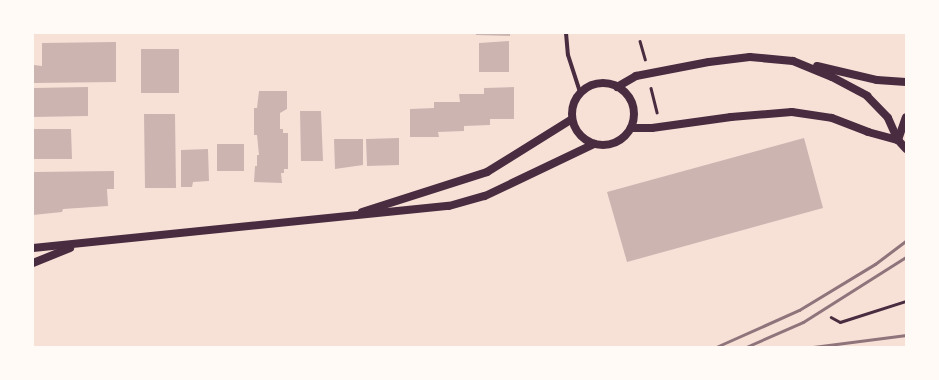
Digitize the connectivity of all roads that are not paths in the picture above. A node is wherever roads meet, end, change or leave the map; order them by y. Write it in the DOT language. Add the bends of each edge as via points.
graph roads {
  1 [pos="566,33"];
  2 [pos="793,61"];
  3 [pos="906,82"];
  4 [pos="617,86"];
  5 [pos="580,93"];
  6 [pos="906,117"];
  7 [pos="572,119"];
  8 [pos="631,128"];
  9 [pos="906,136"];
  10 [pos="898,140"];
  11 [pos="594,144"];
  12 [pos="906,149"];
  13 [pos="346,216"];
  14 [pos="91,242"];
  15 [pos="33,248"];
  16 [pos="33,263"];
  1 -- 5 [label="street" via="568,55"];
  2 -- 3 [label="main road" via="877,80"];
  2 -- 4 [label="main road" via="750,57 648,73 628,78"];
  2 -- 10 [label="main road" via="832,76 867,96 888,118"];
  4 -- 5 [label="main road" via="598,84"];
  4 -- 8 [label="main road" via="633,104 634,120"];
  5 -- 7 [label="main road" via="572,110"];
  6 -- 10 [label="main road"];
  7 -- 11 [label="main road" via="581,137"];
  7 -- 13 [label="main road" via="487,172"];
  8 -- 10 [label="main road" via="660,127 731,116 792,112 832,118"];
  8 -- 11 [label="main road" via="618,142 609,145"];
  9 -- 10 [label="main road"];
  10 -- 12 [label="main road"];
  11 -- 13 [label="main road" via="485,196 420,211"];
  13 -- 14 [label="main road"];
  14 -- 15 [label="main road"];
  14 -- 16 [label="main road" via="56,252"];
}
